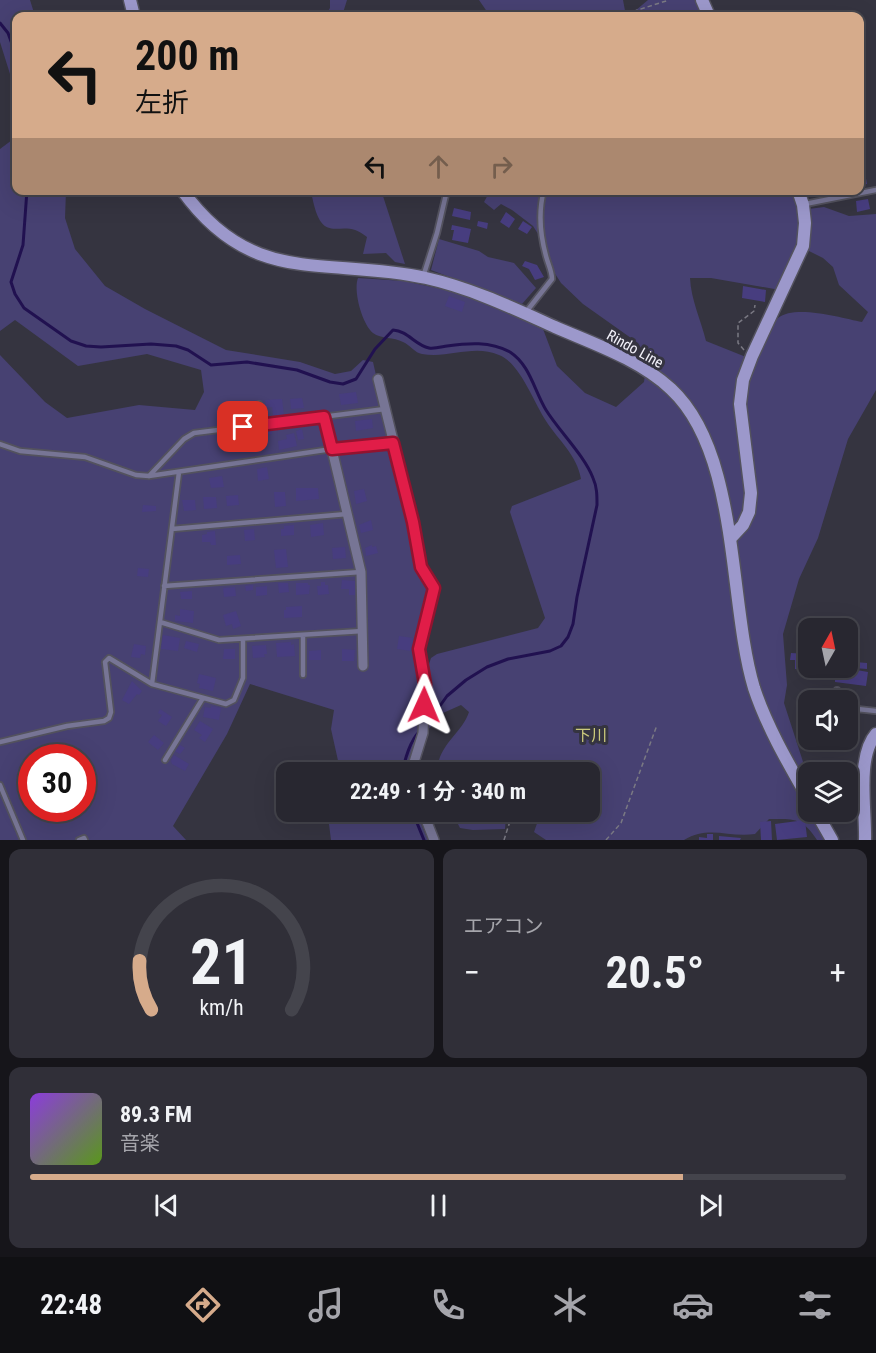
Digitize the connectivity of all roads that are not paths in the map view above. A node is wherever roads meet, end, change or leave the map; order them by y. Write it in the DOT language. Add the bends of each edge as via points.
graph roads {
  1 [pos="186,195"];
  2 [pos="446,195"];
  3 [pos="543,195"];
  4 [pos="800,195"];
  5 [pos="850,195"];
  6 [pos="803,204"];
  7 [pos="423,277"];
  8 [pos="525,314"];
  9 [pos="378,379"];
  10 [pos="259,404"];
  11 [pos="385,409"];
  12 [pos="324,417"];
  13 [pos="263,425"];
  14 [pos="393,443"];
  15 [pos="0,444"];
  16 [pos="332,449"];
  17 [pos="179,472"];
  18 [pos="149,476"];
  19 [pos="347,514"];
  20 [pos="172,529"];
  21 [pos="730,539"];
  22 [pos="361,572"];
  23 [pos="164,586"];
  24 [pos="160,622"];
  25 [pos="363,631"];
  26 [pos="303,635"];
  27 [pos="243,639"];
  28 [pos="363,666"];
  29 [pos="303,675"];
  30 [pos="152,684"];
  31 [pos="203,698"];
  32 [pos="858,709"];
  33 [pos="876,711"];
  34 [pos="876,734"];
  35 [pos="0,742"];
  36 [pos="165,760"];
  37 [pos="414,762"];
  38 [pos="798,780"];
  39 [pos="0,785"];
  40 [pos="427,822"];
  41 [pos="822,822"];
  42 [pos="23,840"];
  43 [pos="79,840"];
  44 [pos="85,840"];
  45 [pos="434,840"];
  46 [pos="832,840"];
  47 [pos="866,840"];
  1 -- 7 [label="street, Rindo Line" via="224,235 268,258"];
  2 -- 7 [label="lane"];
  3 -- 8 [label="lane" via="541,232 552,279"];
  4 -- 6 [label="street"];
  5 -- 6 [label="lane"];
  6 -- 21 [label="street" via="803,246 743,380 740,404 749,512"];
  7 -- 8 [label="street, Rindo Line"];
  8 -- 21 [label="street, Rindo Line" via="620,355 671,388 688,407 712,456"];
  9 -- 11 [label="street"];
  10 -- 13 [label="lane"];
  11 -- 12 [label="lane"];
  11 -- 14 [label="street"];
  12 -- 13 [label="lane"];
  12 -- 16 [label="street"];
  13 -- 18 [label="lane" via="194,433"];
  14 -- 16 [label="street"];
  14 -- 37 [label="street" via="421,567 434,588 420,640 425,684 423,733"];
  15 -- 18 [label="lane" via="20,451 85,457"];
  16 -- 17 [label="lane"];
  16 -- 19 [label="street"];
  17 -- 18 [label="lane"];
  17 -- 20 [label="lane"];
  19 -- 20 [label="lane"];
  19 -- 22 [label="street"];
  20 -- 23 [label="lane"];
  21 -- 38 [label="street, Rindo Line" via="754,687 767,723"];
  22 -- 23 [label="lane"];
  22 -- 25 [label="street"];
  23 -- 24 [label="lane"];
  24 -- 27 [label="lane" via="219,640"];
  24 -- 30 [label="lane"];
  25 -- 26 [label="lane"];
  25 -- 28 [label="street"];
  26 -- 27 [label="lane"];
  26 -- 29 [label="lane"];
  27 -- 31 [label="lane" via="243,678 234,700 226,704"];
  30 -- 31 [label="lane"];
  30 -- 35 [label="lane" via="109,658 105,662 109,718"];
  31 -- 36 [label="lane"];
  32 -- 33 [label="lane"];
  34 -- 47 [label="street" via="866,755"];
  39 -- 42 [label="lane"];
  40 -- 45 [label="street"];
  41 -- 46 [label="street"];
  43 -- 44 [label="lane"];
}
